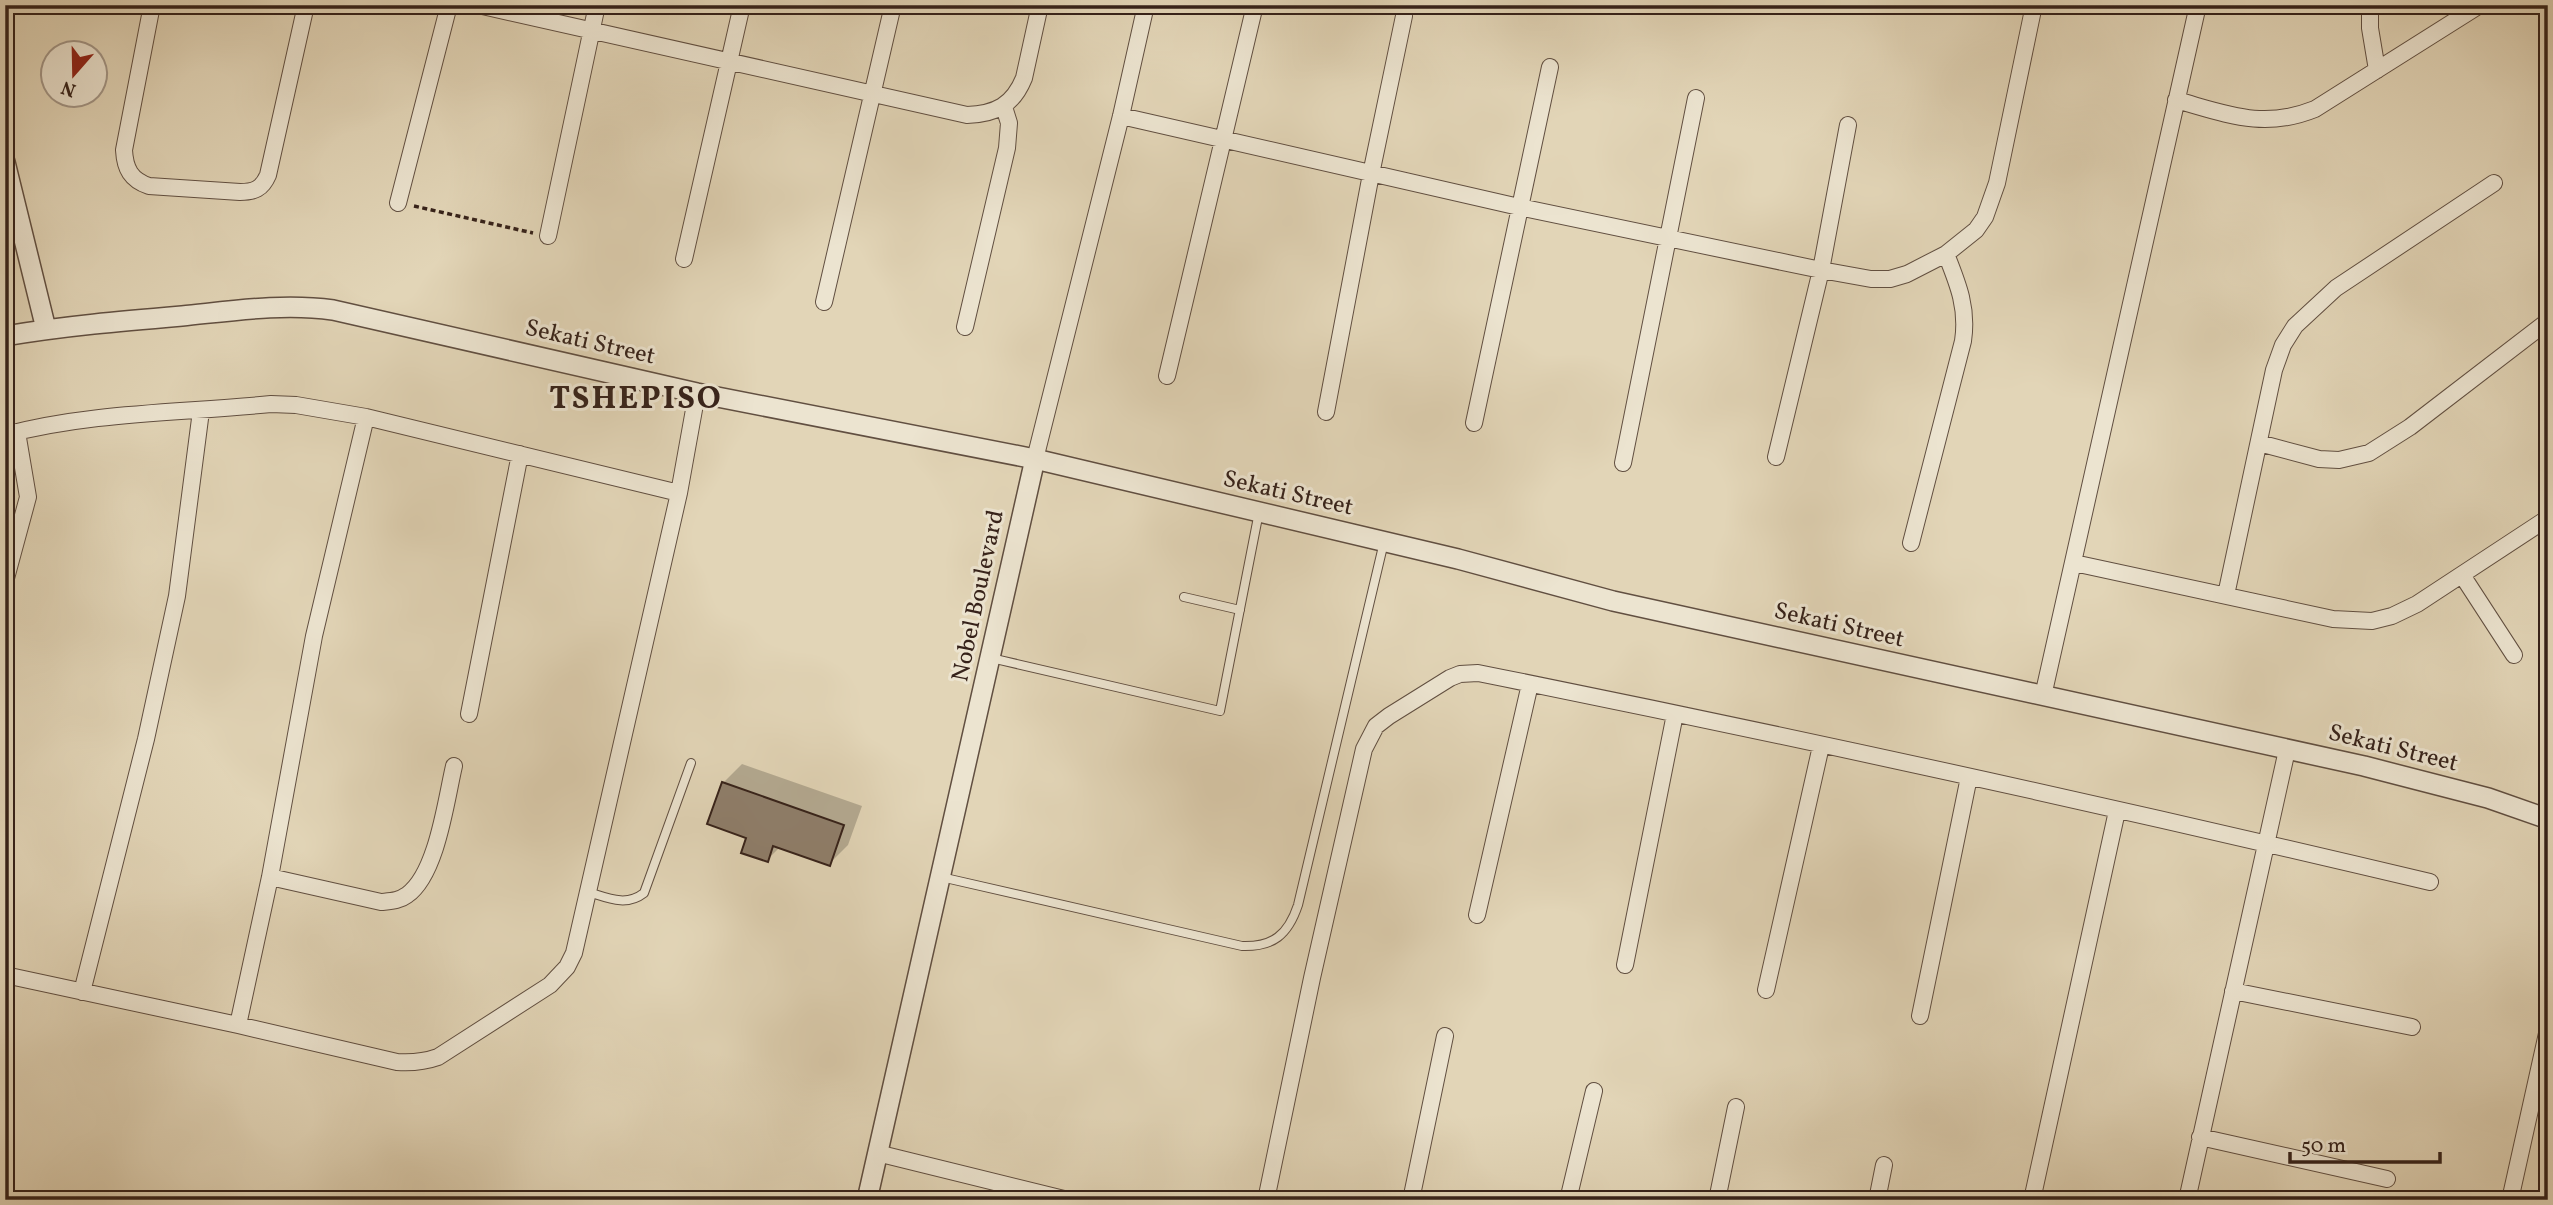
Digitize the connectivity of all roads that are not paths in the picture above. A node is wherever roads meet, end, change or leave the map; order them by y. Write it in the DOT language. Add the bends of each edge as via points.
graph roads {
  1 [pos="152,5"];
  2 [pos="306,5"];
  3 [pos="449,5"];
  4 [pos="478,5"];
  5 [pos="597,5"];
  6 [pos="742,5"];
  7 [pos="893,5"];
  8 [pos="1040,5"];
  9 [pos="1146,5"];
  10 [pos="1255,5"];
  11 [pos="2034,5"];
  12 [pos="2198,5"];
  13 [pos="2370,5"];
  14 [pos="2480,5"];
  15 [pos="1404,16"];
  16 [pos="592,32"];
  17 [pos="730,61"];
  18 [pos="1550,67"];
  19 [pos="2377,70"];
  20 [pos="872,94"];
  21 [pos="1696,97"];
  22 [pos="2176,100"];
  23 [pos="1004,107"];
  24 [pos="1121,116"];
  25 [pos="1848,125"];
  26 [pos="1224,139"];
  27 [pos="5,162"];
  28 [pos="1371,174"];
  29 [pos="2494,183"];
  30 [pos="398,203"];
  31 [pos="1519,206"];
  32 [pos="548,236"];
  33 [pos="1667,236"];
  34 [pos="1946,254"];
  35 [pos="684,259"];
  36 [pos="1821,270"];
  37 [pos="824,302"];
  38 [pos="2548,321"];
  39 [pos="965,327"];
  40 [pos="46,329"];
  41 [pos="5,336"];
  42 [pos="1167,376"];
  43 [pos="697,393"];
  44 [pos="201,411"];
  45 [pos="1326,412"];
  46 [pos="366,416"];
  47 [pos="1474,422"];
  48 [pos="11,434"];
  49 [pos="2259,443"];
  50 [pos="520,454"];
  51 [pos="1776,457"];
  52 [pos="1035,459"];
  53 [pos="1623,463"];
  54 [pos="679,493"];
  55 [pos="1259,512"];
  56 [pos="2548,518"];
  57 [pos="1384,541"];
  58 [pos="1911,543"];
  59 [pos="2074,562"];
  60 [pos="2462,575"];
  61 [pos="5,582"];
  62 [pos="2226,595"];
  63 [pos="1184,597"];
  64 [pos="1240,610"];
  65 [pos="2514,655"];
  66 [pos="991,658"];
  67 [pos="1530,684"];
  68 [pos="2043,696"];
  69 [pos="470,714"];
  70 [pos="1675,714"];
  71 [pos="1821,746"];
  72 [pos="2287,750"];
  73 [pos="691,763"];
  74 [pos="454,766"];
  75 [pos="1969,777"];
  76 [pos="2117,811"];
  77 [pos="2548,819"];
  78 [pos="2266,843"];
  79 [pos="271,877"];
  80 [pos="941,877"];
  81 [pos="2430,882"];
  82 [pos="588,892"];
  83 [pos="1477,915"];
  84 [pos="1625,965"];
  85 [pos="5,975"];
  86 [pos="1766,990"];
  87 [pos="2232,991"];
  88 [pos="82,992"];
  89 [pos="1920,1016"];
  90 [pos="238,1024"];
  91 [pos="2412,1027"];
  92 [pos="2548,1029"];
  93 [pos="1445,1036"];
  94 [pos="1594,1091"];
  95 [pos="1736,1107"];
  96 [pos="2200,1137"];
  97 [pos="877,1153"];
  98 [pos="1884,1165"];
  99 [pos="2387,1180"];
  100 [pos="867,1200"];
  101 [pos="1069,1200"];
  102 [pos="1266,1200"];
  103 [pos="1411,1200"];
  104 [pos="1567,1200"];
  105 [pos="1717,1200"];
  106 [pos="1877,1200"];
  107 [pos="2032,1200"];
  108 [pos="2187,1200"];
  109 [pos="2510,1200"];
  1 -- 2 [label="street" via="124,150 128,172 149,186 250,192 262,187 268,175"];
  3 -- 30 [label="street"];
  4 -- 16 [label="street"];
  5 -- 16 [label="street"];
  6 -- 17 [label="street"];
  7 -- 20 [label="street"];
  8 -- 23 [label="street" via="1024,78"];
  9 -- 24 [label="street, Nobel Boulevard"];
  10 -- 26 [label="street"];
  11 -- 34 [label="street" via="1992,201 1976,230"];
  12 -- 22 [label="street"];
  13 -- 19 [label="street"];
  14 -- 19 [label="street"];
  15 -- 28 [label="street"];
  16 -- 17 [label="street"];
  16 -- 32 [label="street"];
  17 -- 20 [label="street"];
  17 -- 35 [label="street"];
  18 -- 31 [label="street"];
  19 -- 22 [label="street" via="2315,109 2284,119 2233,116"];
  20 -- 23 [label="street" via="967,115"];
  20 -- 37 [label="street"];
  21 -- 33 [label="street"];
  22 -- 59 [label="street"];
  23 -- 39 [label="street" via="1009,122 1007,148"];
  24 -- 26 [label="street"];
  24 -- 52 [label="street, Nobel Boulevard"];
  25 -- 36 [label="street"];
  26 -- 28 [label="street"];
  26 -- 42 [label="street"];
  27 -- 40 [label="street"];
  28 -- 31 [label="street"];
  28 -- 45 [label="street"];
  29 -- 49 [label="street" via="2336,288 2295,326 2274,370"];
  31 -- 33 [label="street"];
  31 -- 47 [label="street"];
  33 -- 36 [label="street"];
  33 -- 53 [label="street"];
  34 -- 36 [label="street" via="1890,279"];
  34 -- 58 [label="street" via="1962,294 1966,323"];
  36 -- 51 [label="street"];
  38 -- 49 [label="street" via="2410,427 2368,453 2319,459"];
  40 -- 41 [label="street, Sekati Street"];
  40 -- 43 [label="street, Sekati Street" via="308,306"];
  43 -- 52 [label="street, Sekati Street"];
  43 -- 54 [label="street"];
  44 -- 46 [label="street" via="271,404"];
  44 -- 48 [label="street" via="52,424"];
  44 -- 88 [label="street" via="177,596"];
  46 -- 50 [label="street"];
  46 -- 79 [label="street" via="312,647"];
  48 -- 61 [label="street" via="28,496"];
  49 -- 62 [label="street"];
  50 -- 54 [label="street"];
  50 -- 69 [label="street"];
  52 -- 55 [label="street, Sekati Street"];
  52 -- 66 [label="street, Nobel Boulevard"];
  54 -- 82 [label="street"];
  55 -- 57 [label="street, Sekati Street"];
  55 -- 64 [label="lane"];
  56 -- 60 [label="street"];
  57 -- 68 [label="street, Sekati Street" via="1613,600"];
  57 -- 80 [label="lane" via="1298,905 1292,922 1273,942 1242,946"];
  59 -- 62 [label="street"];
  59 -- 68 [label="street"];
  60 -- 62 [label="street" via="2417,604 2372,621 2333,619"];
  60 -- 65 [label="street"];
  63 -- 64 [label="lane"];
  64 -- 66 [label="lane" via="1220,711"];
  66 -- 80 [label="street, Nobel Boulevard"];
  67 -- 70 [label="street"];
  67 -- 83 [label="street"];
  67 -- 102 [label="street" via="1478,673 1460,674 1389,716 1369,738"];
  68 -- 72 [label="street, Sekati Street"];
  70 -- 71 [label="street"];
  70 -- 84 [label="street"];
  71 -- 75 [label="street"];
  71 -- 86 [label="street"];
  72 -- 77 [label="street, Sekati Street" via="2475,795"];
  72 -- 78 [label="street"];
  73 -- 82 [label="lane" via="644,893 629,901"];
  74 -- 79 [label="street" via="433,852 410,893 381,902"];
  75 -- 76 [label="street"];
  75 -- 89 [label="street"];
  76 -- 78 [label="street"];
  76 -- 107 [label="street"];
  78 -- 81 [label="street"];
  78 -- 87 [label="street"];
  79 -- 90 [label="street"];
  80 -- 97 [label="street, Nobel Boulevard"];
  82 -- 90 [label="street" via="574,953 561,975 426,1062 397,1062"];
  85 -- 88 [label="street"];
  87 -- 91 [label="street"];
  87 -- 96 [label="street"];
  88 -- 90 [label="street"];
  92 -- 109 [label="street"];
  93 -- 103 [label="street"];
  94 -- 104 [label="street"];
  95 -- 105 [label="street"];
  96 -- 99 [label="street"];
  96 -- 108 [label="street"];
  97 -- 100 [label="street, Nobel Boulevard"];
  97 -- 101 [label="street"];
  98 -- 106 [label="street"];
}
